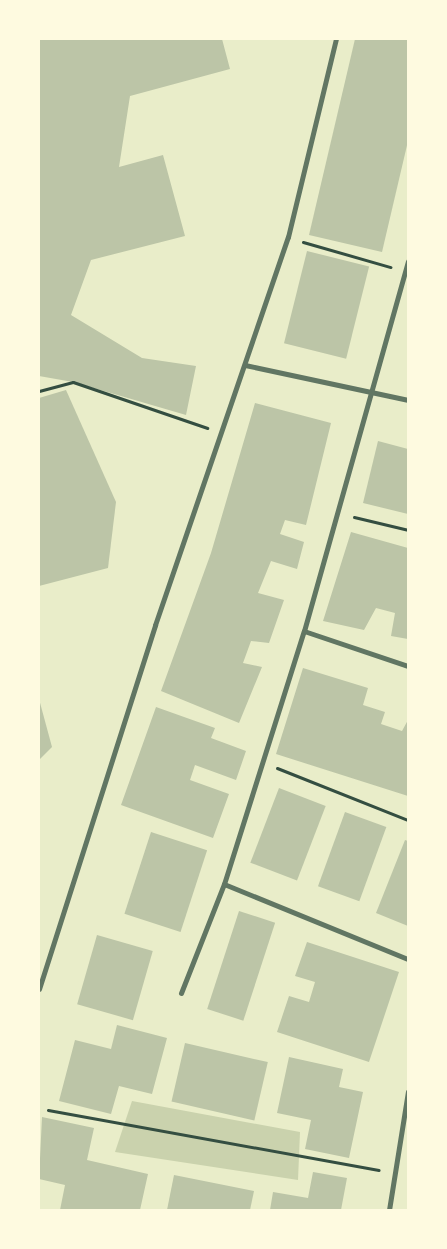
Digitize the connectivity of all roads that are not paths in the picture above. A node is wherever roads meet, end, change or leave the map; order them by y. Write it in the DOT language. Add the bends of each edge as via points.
graph roads {
  1 [pos="336,39"];
  2 [pos="408,261"];
  3 [pos="245,365"];
  4 [pos="374,391"];
  5 [pos="408,400"];
  6 [pos="304,631"];
  7 [pos="408,666"];
  8 [pos="224,884"];
  9 [pos="408,959"];
  10 [pos="39,989"];
  11 [pos="181,993"];
  12 [pos="408,1092"];
  13 [pos="390,1210"];
  1 -- 3 [label="street" via="288,237"];
  2 -- 4 [label="street"];
  3 -- 4 [label="street"];
  3 -- 10 [label="street"];
  4 -- 5 [label="street"];
  4 -- 6 [label="street"];
  6 -- 7 [label="street"];
  6 -- 8 [label="street"];
  8 -- 9 [label="street"];
  8 -- 11 [label="street"];
  12 -- 13 [label="street"];
}
